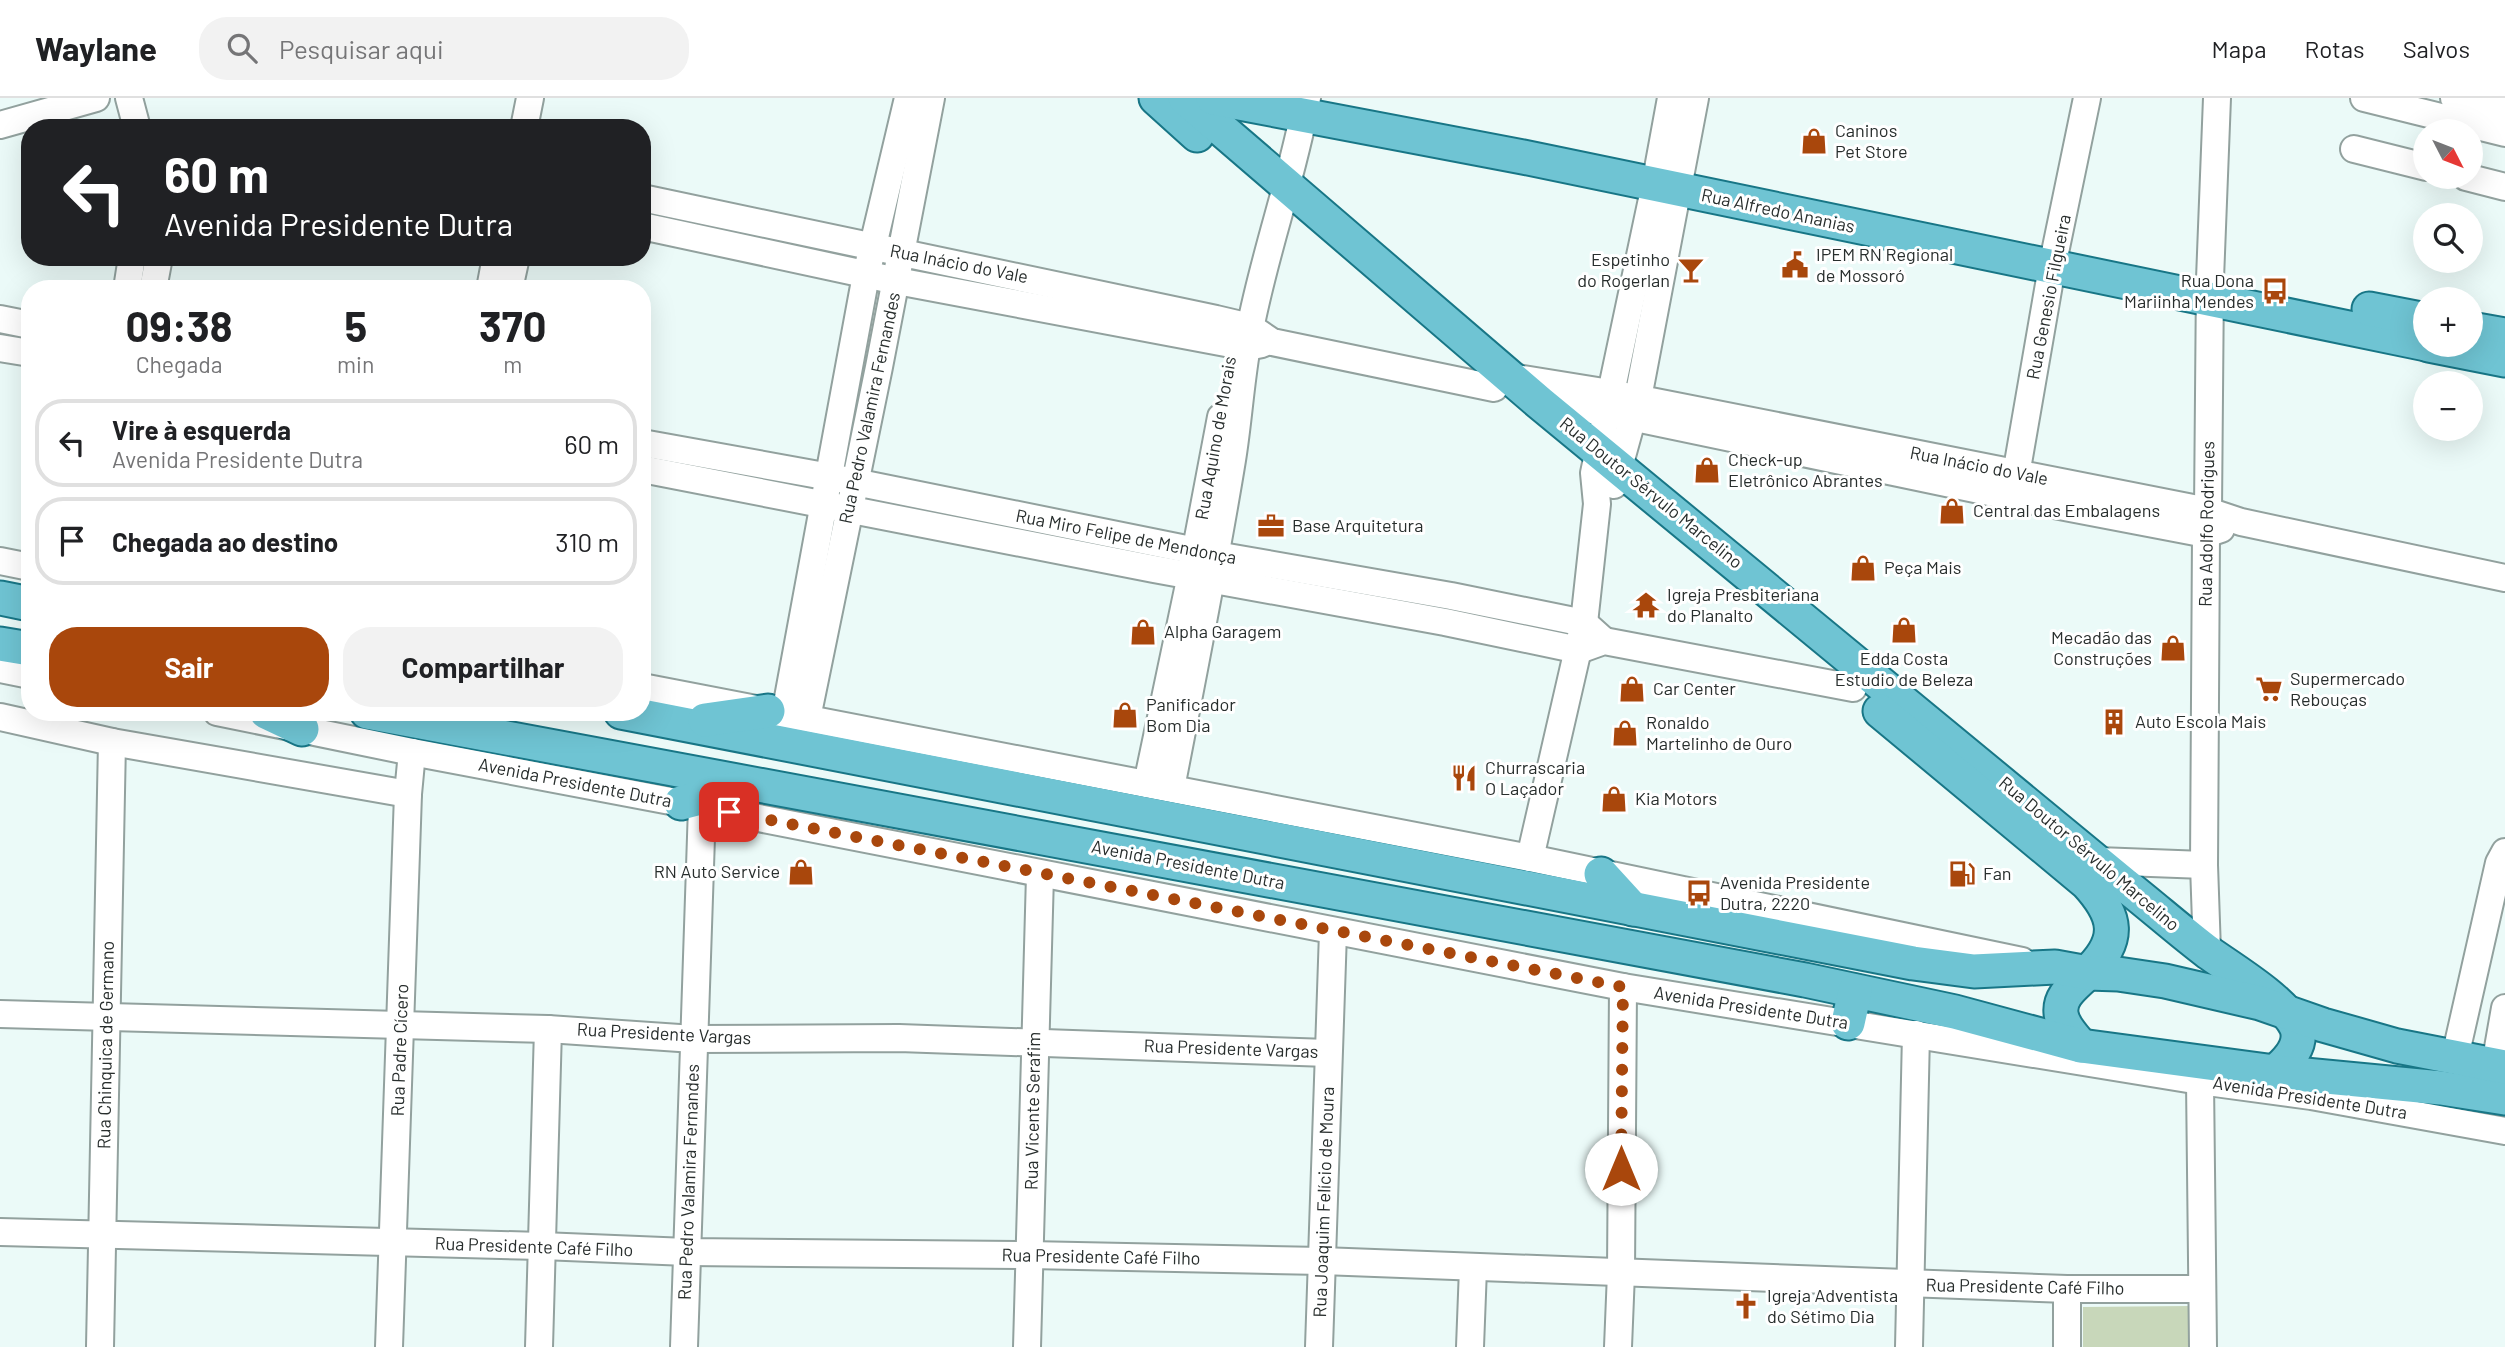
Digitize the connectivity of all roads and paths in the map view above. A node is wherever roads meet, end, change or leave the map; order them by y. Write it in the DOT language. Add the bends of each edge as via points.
graph roads {
  1 [pos="96,98"];
  2 [pos="129,98"];
  3 [pos="530,98"];
  4 [pos="543,98"];
  5 [pos="908,98"];
  6 [pos="931,98"];
  7 [pos="1156,98"];
  8 [pos="1185,98"];
  9 [pos="1213,98"];
  10 [pos="1671,98"];
  11 [pos="1695,98"];
  12 [pos="2087,98"];
  13 [pos="2217,98"];
  14 [pos="2364,98"];
  15 [pos="2454,98"];
  16 [pos="1303,102"];
  17 [pos="2505,110"];
  18 [pos="21,119"];
  19 [pos="21,119"];
  20 [pos="135,119"];
  21 [pos="526,119"];
  22 [pos="541,119"];
  23 [pos="0,125"];
  24 [pos="2505,133"];
  25 [pos="2354,149"];
  26 [pos="2413,164"];
  27 [pos="1668,179"];
  28 [pos="2483,181"];
  29 [pos="2505,187"];
  30 [pos="1278,197"];
  31 [pos="651,200"];
  32 [pos="651,228"];
  33 [pos="873,247"];
  34 [pos="902,251"];
  35 [pos="2055,258"];
  36 [pos="866,275"];
  37 [pos="897,281"];
  38 [pos="2210,290"];
  39 [pos="0,318"];
  40 [pos="2413,318"];
  41 [pos="21,323"];
  42 [pos="2483,331"];
  43 [pos="2505,335"];
  44 [pos="1248,337"];
  45 [pos="2413,341"];
  46 [pos="0,348"];
  47 [pos="21,352"];
  48 [pos="2483,355"];
  49 [pos="2505,360"];
  50 [pos="851,361"];
  51 [pos="880,367"];
  52 [pos="1502,382"];
  53 [pos="1608,402"];
  54 [pos="1541,403"];
  55 [pos="1635,408"];
  56 [pos="651,445"];
  57 [pos="651,470"];
  58 [pos="1605,477"];
  59 [pos="842,480"];
  60 [pos="2015,485"];
  61 [pos="837,506"];
  62 [pos="2207,522"];
  63 [pos="0,561"];
  64 [pos="21,565"];
  65 [pos="1203,565"];
  66 [pos="2505,578"];
  67 [pos="1448,609"];
  68 [pos="1584,622"];
  69 [pos="1604,641"];
  70 [pos="1579,650"];
  71 [pos="1853,688"];
  72 [pos="651,689"];
  73 [pos="787,714"];
  74 [pos="0,718"];
  75 [pos="651,718"];
  76 [pos="262,721"];
  77 [pos="285,721"];
  78 [pos="416,721"];
  79 [pos="681,724"];
  80 [pos="302,729"];
  81 [pos="112,742"];
  82 [pos="412,752"];
  83 [pos="754,783"];
  84 [pos="1159,786"];
  85 [pos="408,794"];
  86 [pos="691,805"];
  87 [pos="2505,852"];
  88 [pos="1530,858"];
  89 [pos="2098,861"];
  90 [pos="2204,864"];
  91 [pos="1040,874"];
  92 [pos="1601,874"];
  93 [pos="1633,909"];
  94 [pos="1333,932"];
  95 [pos="2207,951"];
  96 [pos="2055,967"];
  97 [pos="2088,972"];
  98 [pos="1623,987"];
  99 [pos="1854,991"];
  100 [pos="2505,1008"];
  101 [pos="2286,1013"];
  102 [pos="0,1014"];
  103 [pos="107,1015"];
  104 [pos="1848,1023"];
  105 [pos="401,1025"];
  106 [pos="548,1029"];
  107 [pos="1916,1034"];
  108 [pos="694,1039"];
  109 [pos="1034,1042"];
  110 [pos="2081,1046"];
  111 [pos="1328,1053"];
  112 [pos="2455,1057"];
  113 [pos="2500,1066"];
  114 [pos="2201,1072"];
  115 [pos="2275,1072"];
  116 [pos="2505,1098"];
  117 [pos="2505,1130"];
  118 [pos="0,1232"];
  119 [pos="102,1235"];
  120 [pos="393,1242"];
  121 [pos="542,1246"];
  122 [pos="687,1252"];
  123 [pos="1029,1255"];
  124 [pos="1322,1261"];
  125 [pos="1473,1268"];
  126 [pos="1621,1273"];
  127 [pos="1909,1284"];
  128 [pos="2067,1289"];
  129 [pos="2202,1289"];
  130 [pos="100,1347"];
  131 [pos="389,1347"];
  132 [pos="539,1347"];
  133 [pos="684,1347"];
  134 [pos="1027,1347"];
  135 [pos="1320,1347"];
  136 [pos="1470,1347"];
  137 [pos="1618,1347"];
  138 [pos="1909,1347"];
  139 [pos="2067,1347"];
  140 [pos="2203,1347"];
  1 -- 18 [label="street"];
  2 -- 20 [label="street"];
  3 -- 21 [label="street"];
  4 -- 22 [label="street"];
  5 -- 33 [label="street, Rua Pedro Valamira Fernandes"];
  6 -- 34 [label="street, Rua Pedro Valamira Fernandes"];
  7 -- 30 [label="main road, Rua Doutor Sérvulo Marcelino"];
  8 -- 30 [label="main road, Rua Doutor Sérvulo Marcelino"];
  9 -- 16 [label="main road, Rua Alfredo Ananias"];
  10 -- 27 [label="street"];
  11 -- 27 [label="street"];
  12 -- 35 [label="street, Rua Genesio Filgueira"];
  13 -- 38 [label="street, Rua Adolfo Rodrigues"];
  14 -- 24 [label="street"];
  15 -- 17 [label="street"];
  16 -- 27 [label="main road, Rua Alfredo Ananias"];
  16 -- 30 [label="street, Rua Aquino de Morais"];
  19 -- 23 [label="street"];
  25 -- 26 [label="street"];
  27 -- 35 [label="main road, Rua Alfredo Ananias"];
  27 -- 53 [label="street"];
  27 -- 55 [label="street"];
  28 -- 29 [label="street"];
  30 -- 44 [label="street, Rua Aquino de Morais"];
  30 -- 52 [label="main road, Rua Doutor Sérvulo Marcelino"];
  31 -- 33 [label="street, Rua Inácio do Vale"];
  32 -- 36 [label="street, Rua Inácio do Vale"];
  33 -- 34 [label="street, Rua Inácio do Vale"];
  33 -- 36 [label="street, Rua Pedro Valamira Fernandes"];
  34 -- 37 [label="street, Rua Pedro Valamira Fernandes"];
  34 -- 44 [label="street, Rua Inácio do Vale"];
  35 -- 38 [label="main road, Rua Alfredo Ananias"];
  35 -- 60 [label="street, Rua Genesio Filgueira"];
  36 -- 37 [label="street, Rua Inácio do Vale"];
  36 -- 50 [label="street, Rua Pedro Valamira Fernandes"];
  37 -- 44 [label="street, Rua Inácio do Vale"];
  37 -- 51 [label="street, Rua Pedro Valamira Fernandes"];
  38 -- 40 [label="main road, Rua Alfredo Ananias"];
  38 -- 45 [label="main road, Rua Alfredo Ananias"];
  38 -- 62 [label="street, Rua Adolfo Rodrigues"];
  39 -- 41 [label="street"];
  42 -- 43 [label="main road"];
  44 -- 52 [label="street, Rua Inácio do Vale"];
  44 -- 65 [label="street, Rua Aquino de Morais"];
  46 -- 47 [label="street"];
  48 -- 49 [label="main road, Rua Alfredo Ananias"];
  50 -- 51 [label="street"];
  50 -- 59 [label="street, Rua Pedro Valamira Fernandes"];
  51 -- 59 [label="street, Rua Pedro Valamira Fernandes"];
  52 -- 53 [label="street, Rua Inácio do Vale"];
  52 -- 54 [label="main road, Rua Doutor Sérvulo Marcelino"];
  52 -- 58 [label="main road, Rua Doutor Sérvulo Marcelino"];
  53 -- 54 [label="street, Rua Inácio do Vale"];
  53 -- 55 [label="street, Rua Inácio do Vale"];
  53 -- 58 [label="street"];
  54 -- 58 [label="main road, Rua Doutor Sérvulo Marcelino"];
  55 -- 58 [label="street"];
  55 -- 60 [label="street, Rua Inácio do Vale"];
  56 -- 59 [label="street, Rua Miro Felipe de Mendonça"];
  57 -- 61 [label="street, Rua Miro Felipe de Mendonça"];
  58 -- 68 [label="street"];
  58 -- 71 [label="main road, Rua Doutor Sérvulo Marcelino"];
  58 -- 89 [label="main road, Rua Doutor Sérvulo Marcelino"];
  59 -- 61 [label="street, Rua Pedro Valamira Fernandes"];
  59 -- 65 [label="street, Rua Miro Felipe de Mendonça"];
  60 -- 62 [label="street, Rua Inácio do Vale"];
  61 -- 65 [label="street, Rua Miro Felipe de Mendonça"];
  61 -- 73 [label="street, Rua Pedro Valamira Fernandes"];
  62 -- 66 [label="street, Rua Inácio do Vale" via="2241,522"];
  62 -- 90 [label="street, Rua Adolfo Rodrigues"];
  63 -- 64 [label="street"];
  65 -- 67 [label="street, Rua Miro Felipe de Mendonça"];
  65 -- 84 [label="street, Rua Aquino de Morais"];
  67 -- 68 [label="street, Rua Miro Felipe de Mendonça"];
  67 -- 70 [label="street, Rua Miro Felipe de Mendonça"];
  68 -- 69 [label="street"];
  68 -- 70 [label="street"];
  69 -- 70 [label="street"];
  69 -- 71 [label="street"];
  70 -- 88 [label="street"];
  71 -- 97 [label="main road, Rua Doutor Sérvulo Marcelino" via="2101,898 2110,912 2110,940"];
  72 -- 73 [label="street"];
  73 -- 79 [label="main road"];
  73 -- 84 [label="street"];
  74 -- 81 [label="street"];
  75 -- 79 [label="main road"];
  76 -- 80 [label="street, Avenida Presidente Dutra"];
  77 -- 80 [label="main road"];
  78 -- 83 [label="main road, Avenida Presidente Dutra"];
  79 -- 93 [label="main road"];
  80 -- 82 [label="street, Avenida Presidente Dutra"];
  81 -- 85 [label="street"];
  81 -- 103 [label="street, Rua Chinquica de Germano"];
  82 -- 85 [label="street, Rua Padre Cícero"];
  82 -- 86 [label="street, Avenida Presidente Dutra"];
  83 -- 86 [label="main road"];
  83 -- 99 [label="main road, Avenida Presidente Dutra"];
  84 -- 88 [label="street"];
  85 -- 105 [label="street, Rua Padre Cícero"];
  86 -- 91 [label="street, Avenida Presidente Dutra"];
  86 -- 108 [label="street, Rua Pedro Valamira Fernandes"];
  87 -- 112 [label="street"];
  88 -- 92 [label="street"];
  89 -- 90 [label="street"];
  89 -- 95 [label="main road, Rua Doutor Sérvulo Marcelino"];
  90 -- 95 [label="street, Rua Adolfo Rodrigues"];
  91 -- 94 [label="street, Avenida Presidente Dutra"];
  91 -- 109 [label="street, Rua Vicente Serafim"];
  92 -- 93 [label="main road"];
  92 -- 96 [label="street"];
  93 -- 96 [label="main road" via="1913,963 1974,971"];
  94 -- 98 [label="street, Avenida Presidente Dutra"];
  94 -- 111 [label="street, Rua Joaquim Felício de Moura"];
  95 -- 101 [label="main road, Rua Doutor Sérvulo Marcelino"];
  96 -- 97 [label="main road"];
  97 -- 101 [label="main road" via="2177,984"];
  97 -- 110 [label="main road, Rua Doutor Sérvulo Marcelino" via="2064,996 2061,1013"];
  98 -- 104 [label="street, Avenida Presidente Dutra"];
  98 -- 126 [label="street"];
  99 -- 104 [label="main road"];
  99 -- 110 [label="main road, Avenida Presidente Dutra"];
  100 -- 113 [label="street"];
  101 -- 112 [label="main road" via="2397,1046"];
  101 -- 115 [label="main road" via="2297,1028 2297,1042 2288,1061"];
  102 -- 103 [label="street, Rua Presidente Vargas"];
  103 -- 105 [label="street, Rua Presidente Vargas"];
  103 -- 119 [label="street, Rua Chinquica de Germano"];
  104 -- 107 [label="street, Avenida Presidente Dutra"];
  105 -- 106 [label="street, Rua Presidente Vargas"];
  105 -- 120 [label="street, Rua Padre Cícero"];
  106 -- 108 [label="street, Rua Presidente Vargas"];
  106 -- 121 [label="street"];
  107 -- 114 [label="street, Avenida Presidente Dutra"];
  107 -- 127 [label="street"];
  108 -- 109 [label="street, Rua Presidente Vargas"];
  108 -- 122 [label="street, Rua Pedro Valamira Fernandes"];
  109 -- 111 [label="street, Rua Presidente Vargas"];
  109 -- 123 [label="street, Rua Vicente Serafim"];
  110 -- 114 [label="main road, Avenida Presidente Dutra"];
  111 -- 124 [label="street, Rua Joaquim Felício de Moura"];
  112 -- 113 [label="main road"];
  114 -- 115 [label="main road, Avenida Presidente Dutra"];
  114 -- 117 [label="street, Avenida Presidente Dutra"];
  114 -- 129 [label="street"];
  115 -- 116 [label="main road, Avenida Presidente Dutra"];
  118 -- 119 [label="street, Rua Presidente Café Filho"];
  119 -- 120 [label="street, Rua Presidente Café Filho"];
  119 -- 130 [label="street, Rua Chinquica de Germano"];
  120 -- 121 [label="street, Rua Presidente Café Filho"];
  120 -- 131 [label="street, Rua Padre Cícero"];
  121 -- 122 [label="street, Rua Presidente Café Filho"];
  121 -- 132 [label="street"];
  122 -- 123 [label="street, Rua Presidente Café Filho"];
  122 -- 133 [label="street, Rua Pedro Valamira Fernandes"];
  123 -- 124 [label="street, Rua Presidente Café Filho"];
  123 -- 134 [label="street, Rua Vicente Serafim"];
  124 -- 125 [label="street, Rua Presidente Café Filho"];
  124 -- 135 [label="street, Rua Joaquim Felício de Moura"];
  125 -- 126 [label="street, Rua Presidente Café Filho"];
  125 -- 136 [label="street"];
  126 -- 127 [label="street, Rua Presidente Café Filho"];
  126 -- 137 [label="street"];
  127 -- 128 [label="street, Rua Presidente Café Filho"];
  127 -- 138 [label="street"];
  128 -- 129 [label="street, Rua Presidente Café Filho"];
  128 -- 139 [label="street"];
  129 -- 140 [label="street"];
}
